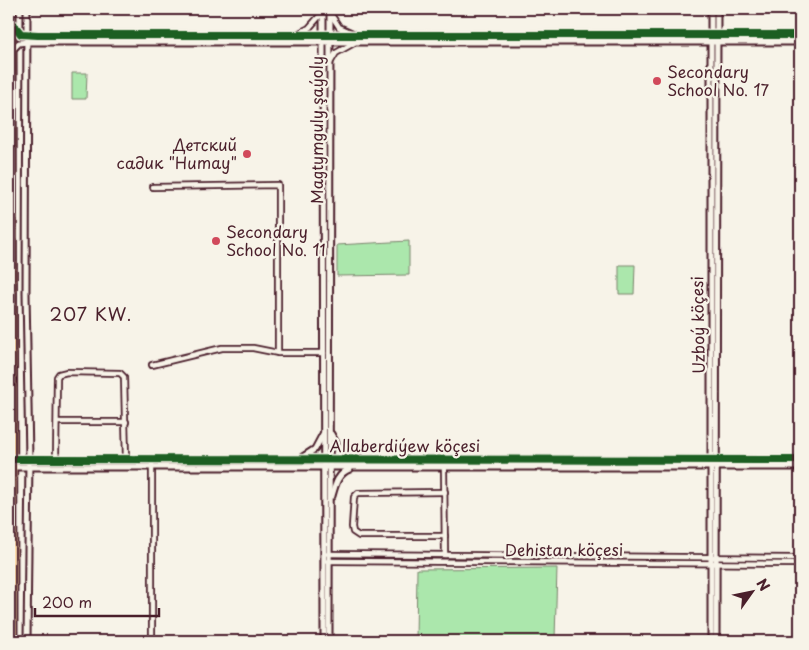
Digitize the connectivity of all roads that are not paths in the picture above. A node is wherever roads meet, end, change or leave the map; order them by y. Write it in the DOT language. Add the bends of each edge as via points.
graph roads {
  1 [pos="12,9"];
  2 [pos="27,9"];
  3 [pos="711,9"];
  4 [pos="717,9"];
  5 [pos="324,10"];
  6 [pos="330,11"];
  7 [pos="12,24"];
  8 [pos="297,34"];
  9 [pos="324,34"];
  10 [pos="330,34"];
  11 [pos="356,34"];
  12 [pos="28,35"];
  13 [pos="714,35"];
  14 [pos="800,35"];
  15 [pos="28,42"];
  16 [pos="327,42"];
  17 [pos="714,42"];
  18 [pos="800,42"];
  19 [pos="355,43"];
  20 [pos="13,48"];
  21 [pos="330,64"];
  22 [pos="154,187"];
  23 [pos="278,353"];
  24 [pos="324,353"];
  25 [pos="152,365"];
  26 [pos="56,422"];
  27 [pos="126,422"];
  28 [pos="329,424"];
  29 [pos="324,432"];
  30 [pos="29,459"];
  31 [pos="56,459"];
  32 [pos="126,459"];
  33 [pos="152,459"];
  34 [pos="378,459"];
  35 [pos="297,460"];
  36 [pos="324,460"];
  37 [pos="330,460"];
  38 [pos="800,460"];
  39 [pos="11,463"];
  40 [pos="714,464"];
  41 [pos="29,466"];
  42 [pos="152,467"];
  43 [pos="800,467"];
  44 [pos="327,468"];
  45 [pos="355,468"];
  46 [pos="444,468"];
  47 [pos="445,492"];
  48 [pos="329,508"];
  49 [pos="445,536"];
  50 [pos="328,554"];
  51 [pos="445,555"];
  52 [pos="800,558"];
  53 [pos="328,561"];
  54 [pos="713,561"];
  55 [pos="800,564"];
  56 [pos="13,638"];
  57 [pos="17,641"];
  58 [pos="27,641"];
  59 [pos="152,641"];
  60 [pos="324,641"];
  61 [pos="328,641"];
  62 [pos="711,641"];
  63 [pos="716,641"];
  1 -- 7 [label="highway"];
  2 -- 12 [label="street"];
  3 -- 13 [label="street, Uzboý köçesi"];
  4 -- 13 [label="street, Uzboý köçesi"];
  5 -- 8 [label="street" via="315,22"];
  5 -- 9 [label="street, Magtymguly şaýoly"];
  6 -- 10 [label="street, Magtymguly şaýoly"];
  6 -- 11 [label="street" via="339,27"];
  7 -- 12 [label="street" via="21,34"];
  7 -- 20 [label="highway"];
  8 -- 9 [label="street"];
  8 -- 12 [label="street"];
  9 -- 10 [label="street"];
  9 -- 16 [label="street, Magtymguly şaýoly"];
  10 -- 11 [label="street"];
  10 -- 16 [label="street, Magtymguly şaýoly"];
  11 -- 13 [label="street"];
  12 -- 15 [label="street"];
  13 -- 14 [label="street"];
  13 -- 17 [label="street, Uzboý köçesi"];
  15 -- 16 [label="street"];
  15 -- 20 [label="street" via="21,42"];
  15 -- 30 [label="street" via="26,293"];
  16 -- 19 [label="street"];
  16 -- 21 [label="street, Magtymguly şaýoly"];
  16 -- 24 [label="street, Magtymguly şaýoly"];
  17 -- 18 [label="street"];
  17 -- 19 [label="street"];
  17 -- 40 [label="street, Uzboý köçesi"];
  19 -- 21 [label="street" via="336,52"];
  20 -- 39 [label="highway"];
  21 -- 28 [label="street, Magtymguly şaýoly"];
  22 -- 23 [label="street" via="278,185"];
  23 -- 24 [label="street"];
  23 -- 25 [label="street" via="254,348 222,348"];
  24 -- 29 [label="street, Magtymguly şaýoly"];
  26 -- 27 [label="street"];
  26 -- 27 [label="street" via="57,377 62,372 120,374 125,383"];
  26 -- 31 [label="street"];
  27 -- 32 [label="street"];
  28 -- 34 [label="street" via="338,446 359,457"];
  28 -- 37 [label="street, Magtymguly şaýoly"];
  29 -- 35 [label="street" via="315,449"];
  29 -- 36 [label="street, Magtymguly şaýoly"];
  30 -- 31 [label="street, Allaberdiýew köçesi"];
  30 -- 39 [label="street, Allaberdiýew köçesi"];
  30 -- 41 [label="street"];
  31 -- 32 [label="street, Allaberdiýew köçesi"];
  32 -- 33 [label="street, Allaberdiýew köçesi"];
  33 -- 35 [label="street, Allaberdiýew köçesi"];
  33 -- 42 [label="street"];
  34 -- 37 [label="street, Allaberdiýew köçesi"];
  34 -- 40 [label="street, Allaberdiýew köçesi"];
  35 -- 36 [label="street, Allaberdiýew köçesi"];
  36 -- 37 [label="street, Allaberdiýew köçesi"];
  36 -- 44 [label="street, Magtymguly şaýoly"];
  37 -- 44 [label="street, Magtymguly şaýoly"];
  38 -- 40 [label="street, Allaberdiýew köçesi"];
  39 -- 41 [label="street, Allaberdiýew köçesi"];
  39 -- 56 [label="highway"];
  40 -- 43 [label="street, Allaberdiýew köçesi"];
  40 -- 46 [label="street, Allaberdiýew köçesi"];
  40 -- 54 [label="street, Uzboý köçesi"];
  41 -- 42 [label="street, Allaberdiýew köçesi"];
  41 -- 58 [label="street"];
  42 -- 44 [label="street, Allaberdiýew köçesi"];
  42 -- 59 [label="street"];
  44 -- 45 [label="street, Allaberdiýew köçesi"];
  44 -- 48 [label="street, Magtymguly şaýoly"];
  44 -- 60 [label="street, Magtymguly şaýoly"];
  45 -- 46 [label="street, Allaberdiýew köçesi"];
  45 -- 48 [label="street" via="346,471 337,481"];
  46 -- 47 [label="street"];
  47 -- 49 [label="street"];
  47 -- 49 [label="street" via="358,493 354,497 352,527 359,536"];
  48 -- 50 [label="street, Magtymguly şaýoly"];
  49 -- 51 [label="street"];
  50 -- 51 [label="street, Dehistan köçesi"];
  50 -- 53 [label="street, Magtymguly şaýoly"];
  51 -- 54 [label="street, Dehistan köçesi"];
  52 -- 54 [label="street, Dehistan köçesi"];
  53 -- 54 [label="street, Dehistan köçesi"];
  53 -- 61 [label="street, Magtymguly şaýoly"];
  54 -- 55 [label="street, Dehistan köçesi"];
  54 -- 62 [label="street, Uzboý köçesi"];
  54 -- 63 [label="street, Uzboý köçesi"];
  56 -- 57 [label="highway"];
}
